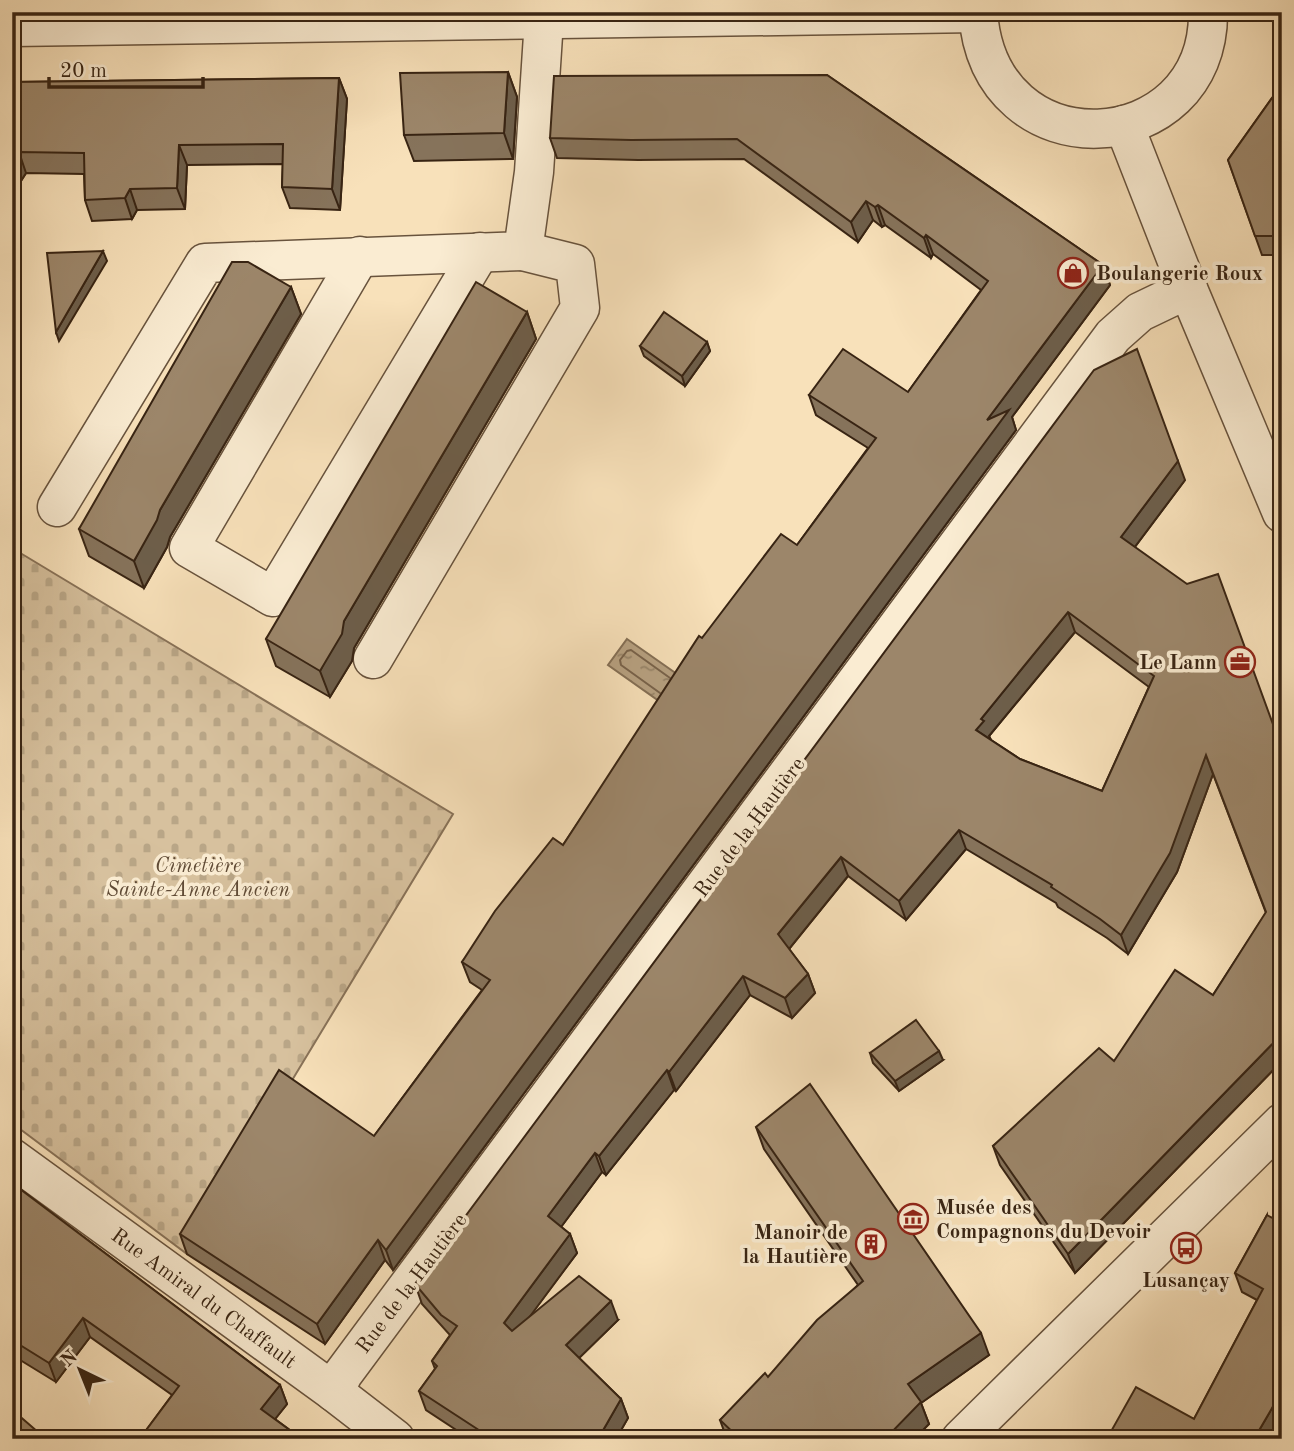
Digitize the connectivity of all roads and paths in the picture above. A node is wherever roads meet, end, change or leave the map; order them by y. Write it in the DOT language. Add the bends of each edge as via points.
graph roads {
  1 [pos="978,12"];
  2 [pos="1208,12"];
  3 [pos="544,20"];
  4 [pos="12,27"];
  5 [pos="1124,125"];
  6 [pos="523,251"];
  7 [pos="480,252"];
  8 [pos="360,256"];
  9 [pos="1188,289"];
  10 [pos="57,507"];
  11 [pos="1282,513"];
  12 [pos="373,659"];
  13 [pos="1282,1123"];
  14 [pos="12,1158"];
  15 [pos="334,1392"];
  16 [pos="971,1435"];
  17 [pos="395,1439"];
  1 -- 3 [label="street"];
  1 -- 5 [label="street" via="990,64 1019,103 1071,127"];
  2 -- 5 [label="street" via="1202,50 1187,80 1168,102"];
  3 -- 4 [label="street"];
  3 -- 6 [label="street" via="534,173"];
  5 -- 9 [label="street"];
  6 -- 7 [label="street"];
  6 -- 12 [label="street" via="575,264 580,308"];
  7 -- 8 [label="street"];
  7 -- 8 [label="street" via="273,597 189,548"];
  8 -- 10 [label="street" via="205,263"];
  9 -- 11 [label="street"];
  9 -- 15 [label="street, Rue de la Hautière" via="1140,312 1113,336 351,1363"];
  13 -- 16 [label="street"];
  14 -- 15 [label="street, Rue Amiral du Chaffault"];
  15 -- 17 [label="street, Rue Amiral du Chaffault"];
}
